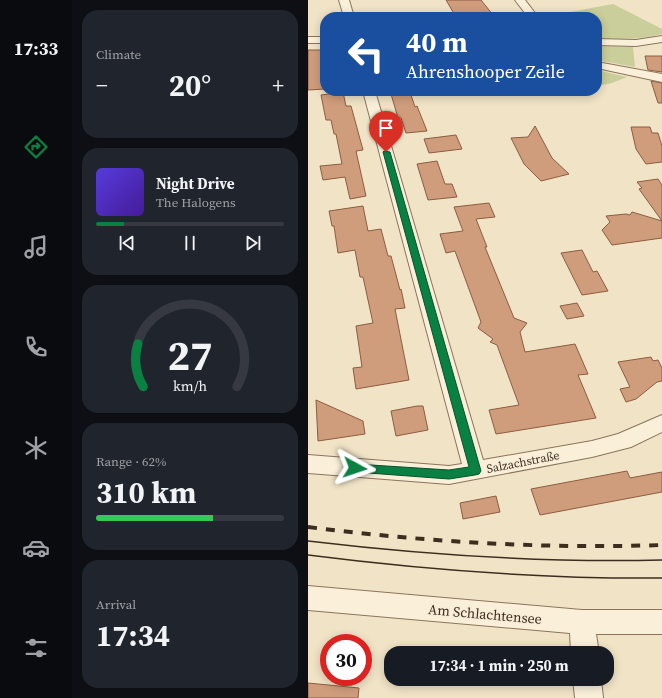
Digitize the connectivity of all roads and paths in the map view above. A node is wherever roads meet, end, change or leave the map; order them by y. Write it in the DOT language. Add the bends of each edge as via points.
graph roads {
  1 [pos="344,0"];
  2 [pos="520,0"];
  3 [pos="348,12"];
  4 [pos="529,12"];
  5 [pos="662,39"];
  6 [pos="308,40"];
  7 [pos="320,40"];
  8 [pos="602,42"];
  9 [pos="602,66"];
  10 [pos="662,78"];
  11 [pos="370,96"];
  12 [pos="662,423"];
  13 [pos="308,464"];
  14 [pos="475,471"];
  15 [pos="308,598"];
  16 [pos="582,622"];
  17 [pos="662,622"];
  18 [pos="584,646"];
  19 [pos="588,686"];
  20 [pos="589,698"];
  1 -- 3 [label="street"];
  2 -- 4 [label="street"];
  5 -- 8 [label="street" via="636,43"];
  6 -- 7 [label="street"];
  9 -- 10 [label="street"];
  11 -- 14 [label="street"];
  12 -- 14 [label="street, Salzachstraße" via="623,441 592,449"];
  13 -- 14 [label="street, Salzachstraße" via="449,474"];
  15 -- 16 [label="street, Am Schlachtensee"];
  16 -- 17 [label="street, Am Schlachtensee"];
  16 -- 18 [label="street"];
  19 -- 20 [label="street"];
}
